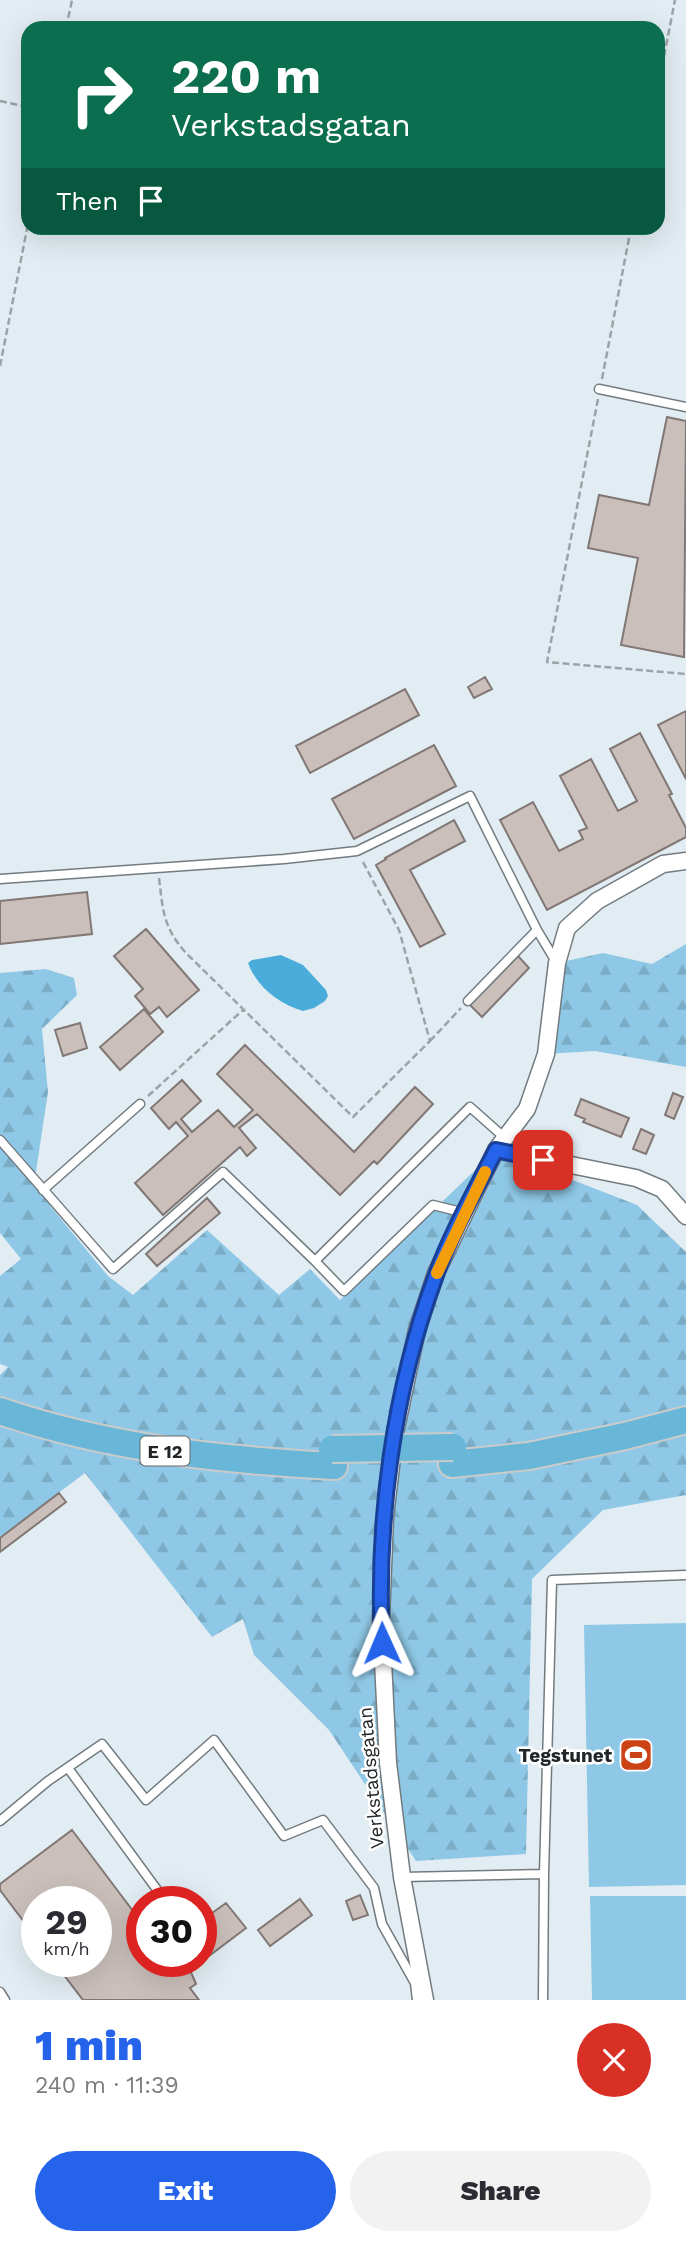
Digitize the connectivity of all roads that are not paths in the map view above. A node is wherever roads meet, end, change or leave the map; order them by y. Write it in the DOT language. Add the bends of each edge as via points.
graph roads {
  1 [pos="600,389"];
  2 [pos="686,407"];
  3 [pos="686,861"];
  4 [pos="0,879"];
  5 [pos="537,930"];
  6 [pos="557,963"];
  7 [pos="468,1001"];
  8 [pos="140,1104"];
  9 [pos="0,1140"];
  10 [pos="501,1144"];
  11 [pos="43,1190"];
  12 [pos="465,1213"];
  13 [pos="686,1216"];
  14 [pos="315,1261"];
  15 [pos="0,1394"];
  16 [pos="686,1404"];
  17 [pos="0,1411"];
  18 [pos="686,1420"];
  19 [pos="452,1456"];
  20 [pos="333,1458"];
  21 [pos="686,1576"];
  22 [pos="68,1768"];
  23 [pos="0,1821"];
  24 [pos="544,1874"];
  25 [pos="402,1877"];
  26 [pos="154,1886"];
  27 [pos="0,1992"];
  28 [pos="5,2000"];
  29 [pos="416,2000"];
  30 [pos="425,2000"];
  31 [pos="542,2000"];
  1 -- 2 [label="lane"];
  3 -- 6 [label="street, Verkstadsgatan" via="663,864 597,901 567,928"];
  4 -- 5 [label="lane" via="357,851 470,796"];
  5 -- 6 [label="lane"];
  5 -- 7 [label="lane"];
  6 -- 10 [label="street, Verkstadsgatan" via="546,1054 527,1109"];
  8 -- 11 [label="lane"];
  9 -- 11 [label="lane"];
  10 -- 12 [label="street, Verkstadsgatan"];
  10 -- 13 [label="street" via="636,1178 662,1189"];
  10 -- 14 [label="lane" via="470,1107"];
  11 -- 14 [label="lane" via="113,1269 223,1172"];
  12 -- 14 [label="lane" via="433,1206 344,1291"];
  12 -- 25 [label="street, Verkstadsgatan" via="436,1273 417,1330 395,1433 384,1516 381,1620 388,1763"];
  15 -- 20 [label="highway, E 12" via="119,1427"];
  16 -- 19 [label="highway, E 12"];
  17 -- 20 [label="highway, E 12" via="163,1451 260,1462"];
  18 -- 19 [label="highway, E 12" via="529,1456"];
  19 -- 20 [label="highway, E 12, bridge"];
  21 -- 24 [label="lane" via="552,1580"];
  22 -- 23 [label="lane"];
  22 -- 26 [label="lane"];
  22 -- 29 [label="lane" via="102,1744 146,1800 214,1740 284,1836 323,1820 348,1852 374,1888 382,1924 415,1983"];
  24 -- 25 [label="lane"];
  24 -- 31 [label="lane"];
  25 -- 30 [label="street, Verkstadsgatan"];
  27 -- 28 [label="lane"];
}
